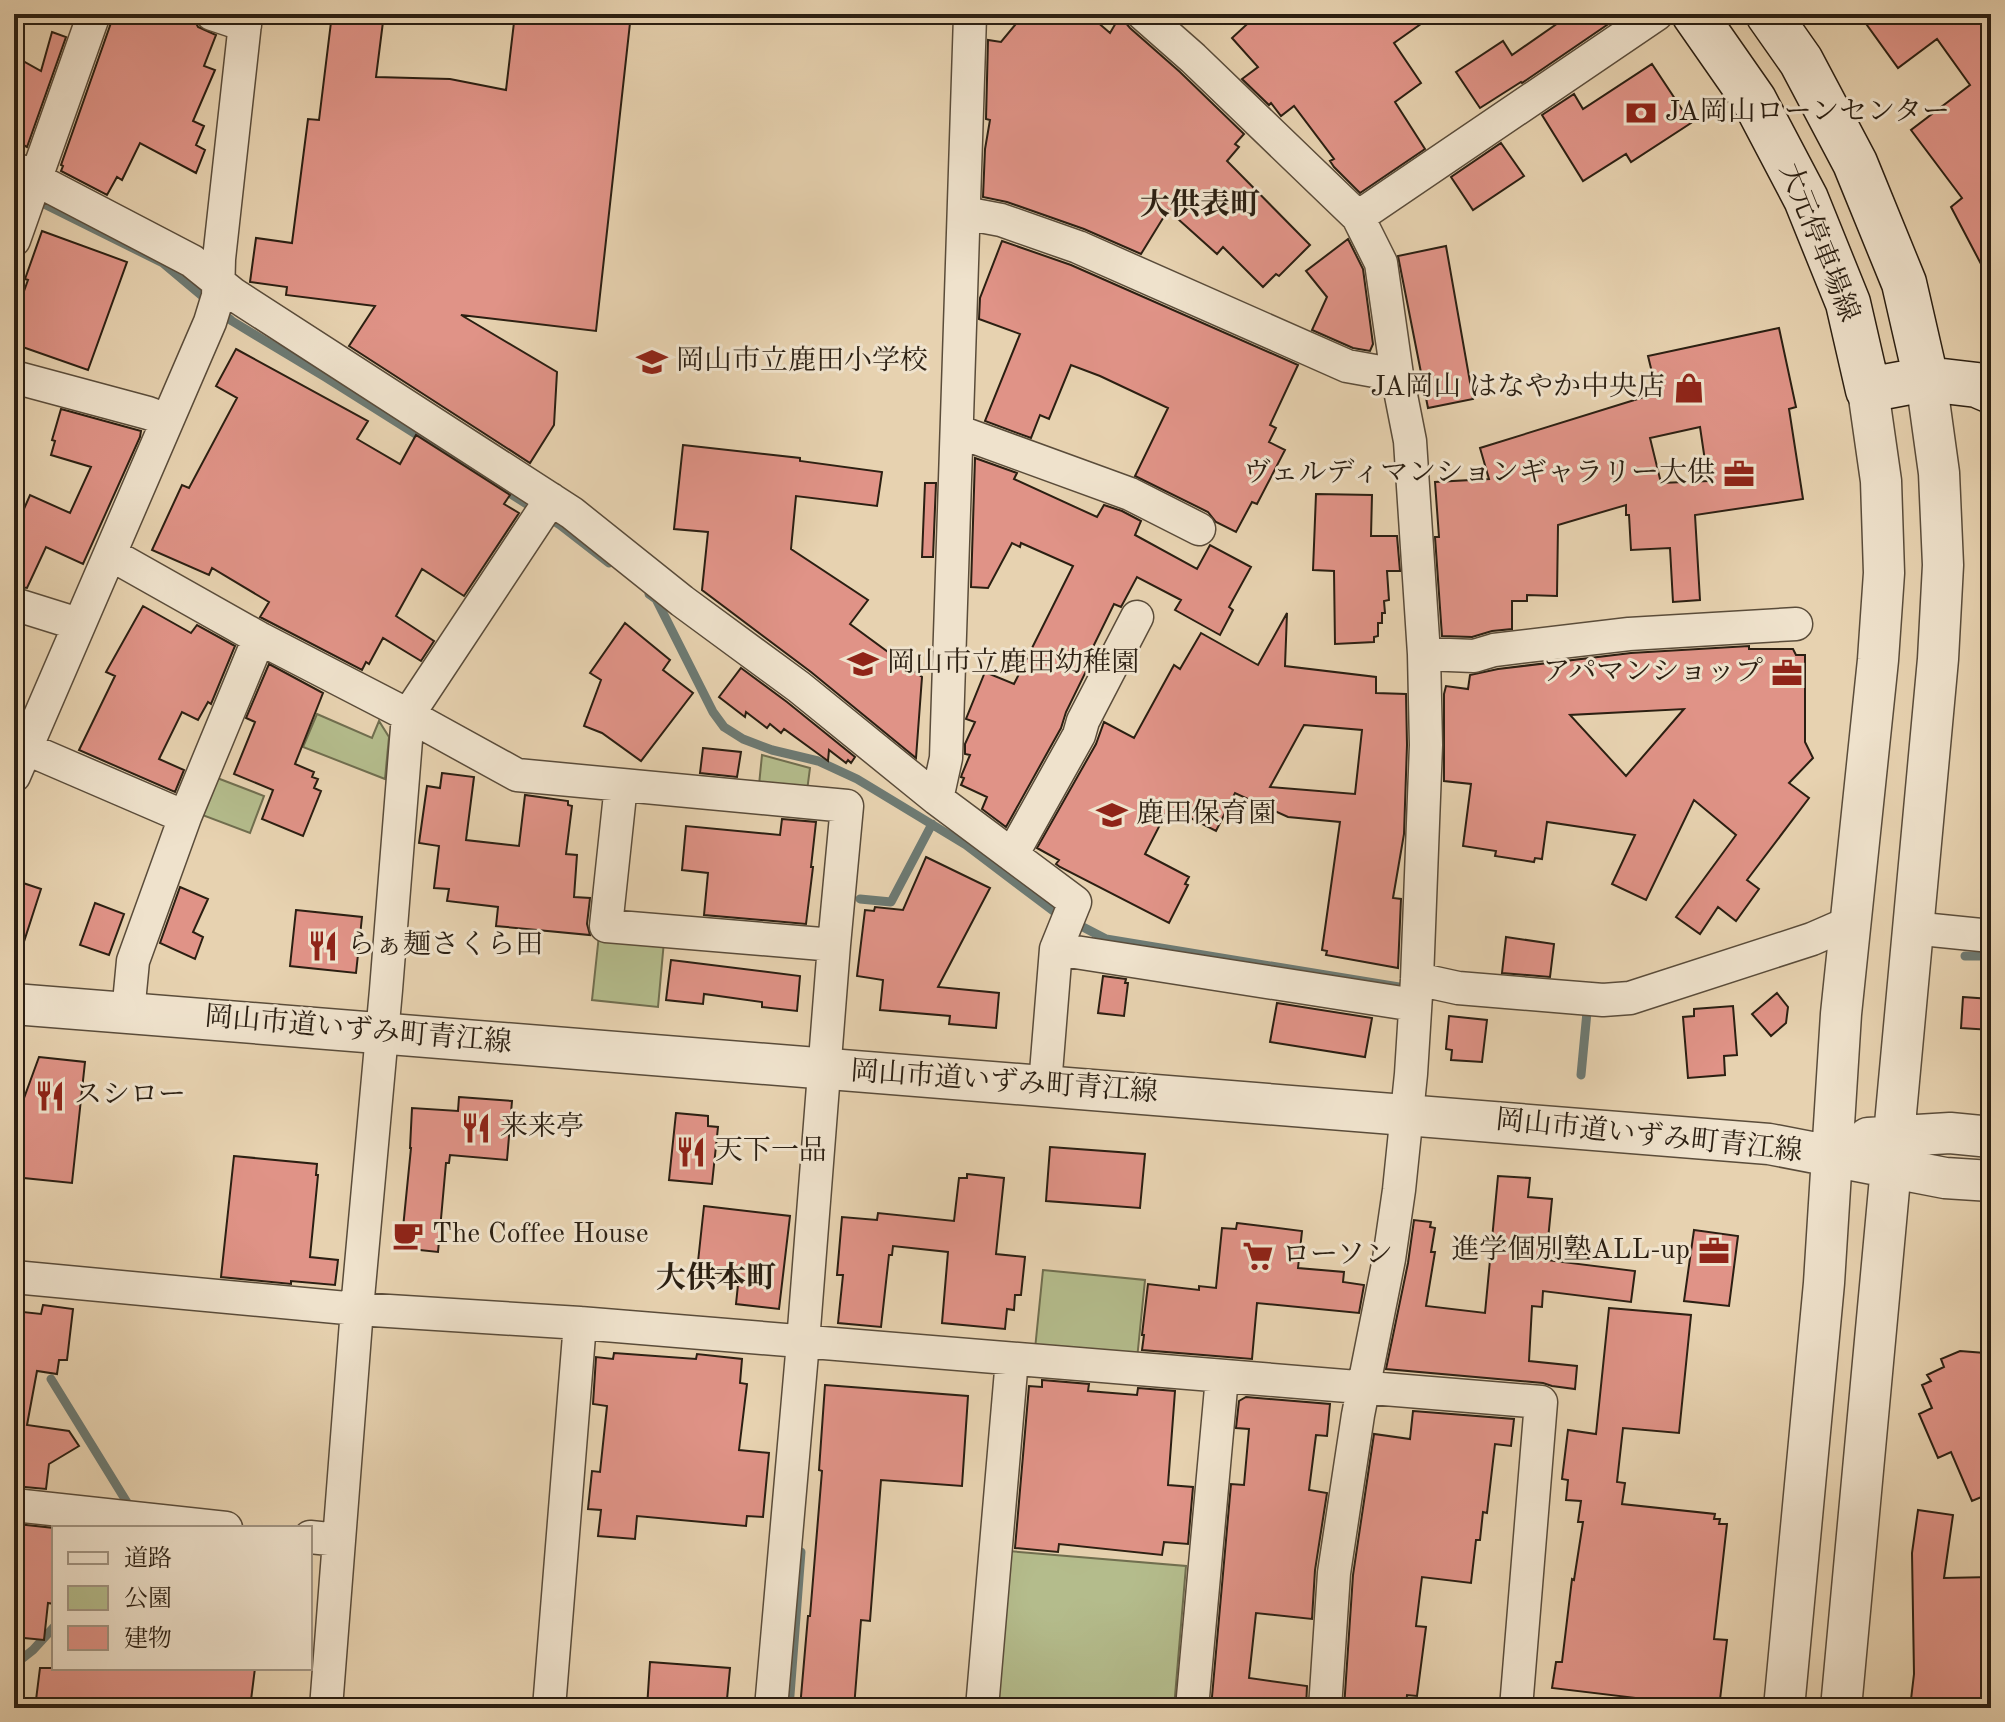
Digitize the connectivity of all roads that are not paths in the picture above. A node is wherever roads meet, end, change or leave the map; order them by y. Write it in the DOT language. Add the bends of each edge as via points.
graph roads {
  1 [pos="94,14"];
  2 [pos="212,14"];
  3 [pos="968,14"];
  4 [pos="1143,14"];
  5 [pos="1657,14"];
  6 [pos="1694,14"];
  7 [pos="1768,14"];
  8 [pos="246,19"];
  9 [pos="27,185"];
  10 [pos="964,213"];
  11 [pos="1358,217"];
  12 [pos="14,240"];
  13 [pos="216,301"];
  14 [pos="1397,375"];
  15 [pos="14,377"];
  16 [pos="1926,379"];
  17 [pos="1868,390"];
  18 [pos="1991,391"];
  19 [pos="167,420"];
  20 [pos="957,431"];
  21 [pos="545,509"];
  22 [pos="1199,529"];
  23 [pos="110,554"];
  24 [pos="14,604"];
  25 [pos="1137,617"];
  26 [pos="78,624"];
  27 [pos="1796,624"];
  28 [pos="259,638"];
  29 [pos="1424,654"];
  30 [pos="408,715"];
  31 [pos="20,762"];
  32 [pos="621,785"];
  33 [pos="937,799"];
  34 [pos="185,817"];
  35 [pos="1012,855"];
  36 [pos="1851,922"];
  37 [pos="1912,928"];
  38 [pos="1064,929"];
  39 [pos="1991,936"];
  40 [pos="834,945"];
  41 [pos="1416,991"];
  42 [pos="14,1004"];
  43 [pos="128,1013"];
  44 [pos="382,1032"];
  45 [pos="825,1069"];
  46 [pos="1045,1085"];
  47 [pos="1406,1114"];
  48 [pos="1991,1137"];
  49 [pos="1833,1148"];
  50 [pos="1891,1152"];
  51 [pos="1991,1181"];
  52 [pos="14,1277"];
  53 [pos="357,1309"];
  54 [pos="580,1323"];
  55 [pos="803,1342"];
  56 [pos="1012,1359"];
  57 [pos="1222,1377"];
  58 [pos="1363,1388"];
  59 [pos="14,1505"];
  60 [pos="208,1526"];
  61 [pos="325,1539"];
  62 [pos="326,1708"];
  63 [pos="549,1708"];
  64 [pos="771,1708"];
  65 [pos="982,1708"];
  66 [pos="1192,1708"];
  67 [pos="1325,1708"];
  68 [pos="1516,1708"];
  69 [pos="1784,1708"];
  70 [pos="1841,1708"];
  1 -- 9 [label="street"];
  2 -- 8 [label="street"];
  3 -- 10 [label="street"];
  4 -- 11 [label="street"];
  5 -- 11 [label="street"];
  6 -- 17 [label="main road, 大元停車場線" via="1754,100 1806,199 1848,303"];
  7 -- 16 [label="main road" via="1801,61 1855,163 1904,283"];
  8 -- 13 [label="street"];
  9 -- 12 [label="street"];
  9 -- 13 [label="street" via="192,261"];
  10 -- 14 [label="street" via="1078,247 1347,366"];
  10 -- 20 [label="street"];
  11 -- 14 [label="street" via="1381,263"];
  13 -- 19 [label="street"];
  13 -- 21 [label="street"];
  14 -- 29 [label="street" via="1410,441"];
  15 -- 19 [label="street"];
  16 -- 17 [label="main road"];
  16 -- 18 [label="main road"];
  16 -- 37 [label="street" via="1939,473 1943,565"];
  17 -- 36 [label="street" via="1881,481 1884,573"];
  19 -- 23 [label="street"];
  20 -- 22 [label="street" via="1130,494"];
  20 -- 33 [label="street" via="946,758"];
  21 -- 30 [label="street"];
  21 -- 33 [label="street" via="572,513"];
  23 -- 26 [label="street"];
  23 -- 28 [label="street"];
  24 -- 26 [label="street"];
  25 -- 35 [label="street"];
  26 -- 31 [label="street"];
  27 -- 29 [label="street" via="1629,634 1474,656"];
  28 -- 30 [label="street"];
  28 -- 34 [label="street"];
  29 -- 41 [label="street" via="1426,745"];
  30 -- 32 [label="street" via="517,775"];
  30 -- 44 [label="street"];
  31 -- 34 [label="street"];
  32 -- 40 [label="street" via="847,806"];
  32 -- 40 [label="street" via="606,926"];
  33 -- 35 [label="street"];
  34 -- 43 [label="street" via="133,961"];
  35 -- 38 [label="street" via="1075,902"];
  36 -- 41 [label="street" via="1630,998 1458,988"];
  36 -- 49 [label="street"];
  37 -- 39 [label="street"];
  37 -- 50 [label="street"];
  38 -- 41 [label="street"];
  38 -- 46 [label="street"];
  40 -- 45 [label="street"];
  41 -- 47 [label="street"];
  42 -- 43 [label="street, 岡山市道いずみ町青江線"];
  43 -- 44 [label="street, 岡山市道いずみ町青江線"];
  44 -- 45 [label="street, 岡山市道いずみ町青江線"];
  44 -- 53 [label="street"];
  45 -- 46 [label="street, 岡山市道いずみ町青江線"];
  45 -- 55 [label="street"];
  46 -- 47 [label="street, 岡山市道いずみ町青江線"];
  47 -- 49 [label="street, 岡山市道いずみ町青江線"];
  47 -- 58 [label="street" via="1389,1259"];
  48 -- 50 [label="street" via="1950,1133"];
  49 -- 50 [label="street, 岡山市道いずみ町青江線"];
  49 -- 69 [label="street"];
  50 -- 51 [label="street" via="1945,1178"];
  50 -- 70 [label="street"];
  52 -- 53 [label="street"];
  53 -- 54 [label="street"];
  53 -- 61 [label="street"];
  54 -- 55 [label="street"];
  54 -- 63 [label="street"];
  55 -- 56 [label="street"];
  55 -- 64 [label="street"];
  56 -- 57 [label="street"];
  56 -- 65 [label="street"];
  57 -- 58 [label="street"];
  57 -- 66 [label="street"];
  58 -- 67 [label="street" via="1334,1573"];
  58 -- 68 [label="street" via="1541,1402"];
  59 -- 60 [label="street"];
  61 -- 62 [label="street"];
}
